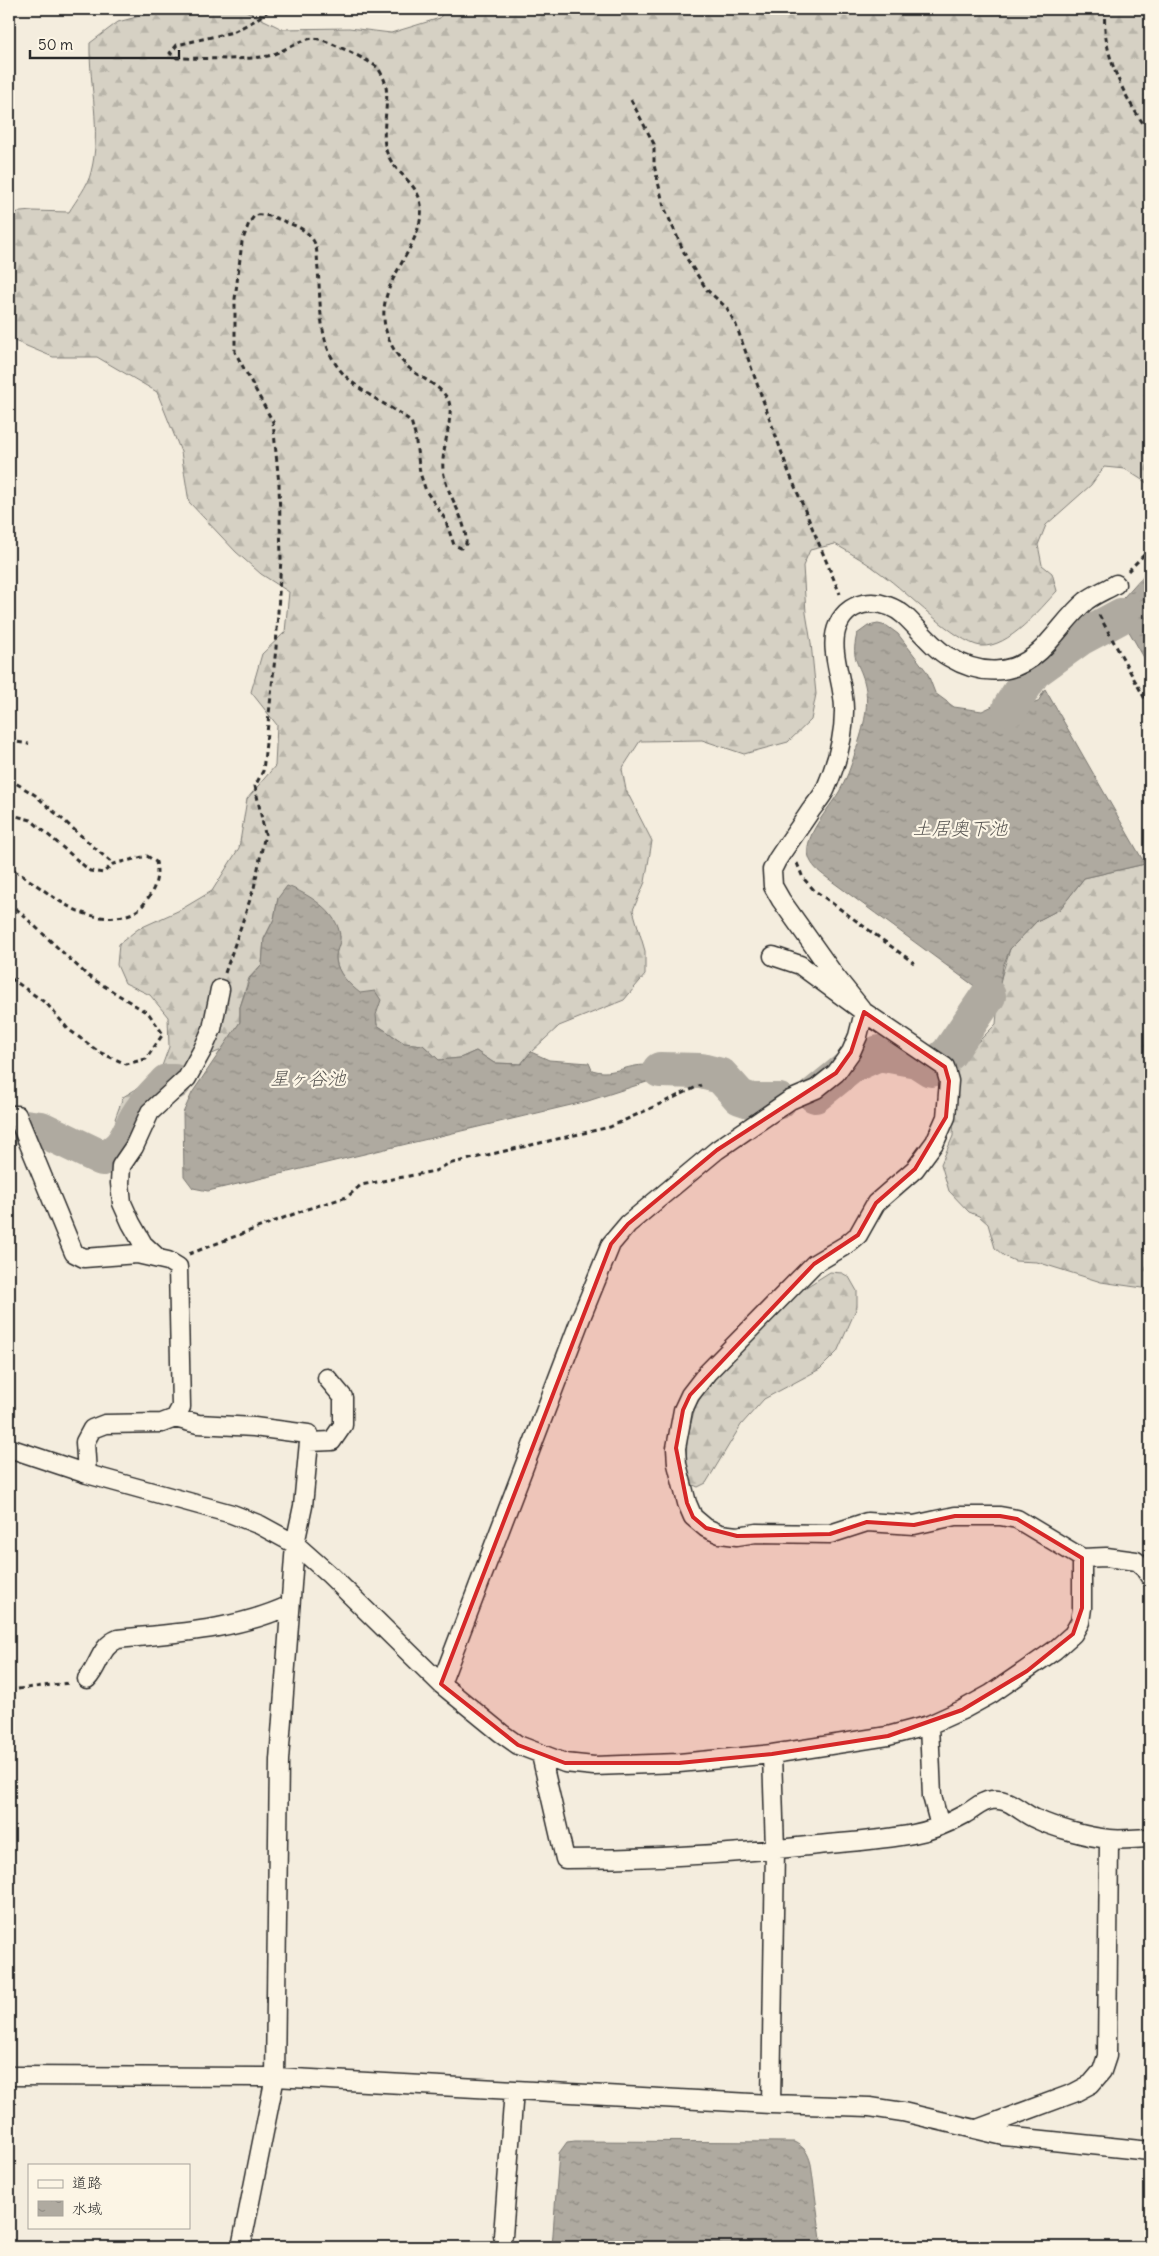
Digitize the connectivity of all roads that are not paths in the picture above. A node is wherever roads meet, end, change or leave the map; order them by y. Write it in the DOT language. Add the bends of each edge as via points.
graph roads {
  1 [pos="1116,584"];
  2 [pos="773,956"];
  3 [pos="220,989"];
  4 [pos="864,1012"];
  5 [pos="9,1115"];
  6 [pos="167,1262"];
  7 [pos="328,1378"];
  8 [pos="175,1418"];
  9 [pos="309,1442"];
  10 [pos="9,1448"];
  11 [pos="87,1474"];
  12 [pos="295,1544"];
  13 [pos="1082,1558"];
  14 [pos="1150,1577"];
  15 [pos="290,1605"];
  16 [pos="87,1679"];
  17 [pos="441,1684"];
  18 [pos="929,1725"];
  19 [pos="772,1754"];
  20 [pos="541,1755"];
  21 [pos="940,1826"];
  22 [pos="1150,1838"];
  23 [pos="1109,1840"];
  24 [pos="775,1850"];
  25 [pos="9,2076"];
  26 [pos="275,2077"];
  27 [pos="514,2090"];
  28 [pos="770,2104"];
  29 [pos="977,2129"];
  30 [pos="1150,2151"];
  31 [pos="503,2236"];
  32 [pos="241,2247"];
  1 -- 4 [label="street" via="1086,601 1038,652 1015,667 996,672 975,669 948,657 897,609 882,604 864,602 848,610 838,624 834,641 843,685 844,711 836,762 825,790 777,860 772,870 773,886"];
  2 -- 4 [label="street" via="800,965"];
  3 -- 6 [label="street" via="212,1028 191,1071 150,1112 121,1166 122,1203 143,1244"];
  4 -- 13 [label="street" via="945,1067 948,1081 946,1117 935,1142 916,1169 876,1203 858,1236 814,1264 707,1373 690,1395 683,1410 676,1448 686,1503 693,1517 706,1528 737,1536 756,1533 830,1534 867,1522 914,1525 955,1516 1000,1516 1017,1519"];
  4 -- 17 [label="street" via="851,1052 836,1073 816,1089 790,1100 716,1150 628,1224 611,1244"];
  5 -- 6 [label="street" via="17,1115 74,1253 84,1258 137,1254"];
  6 -- 8 [label="street" via="178,1268 179,1275 181,1408"];
  7 -- 9 [label="street" via="343,1397 343,1425 332,1442"];
  8 -- 9 [label="street" via="198,1424 308,1434"];
  8 -- 11 [label="street" via="162,1423 105,1424 92,1429 85,1442"];
  9 -- 12 [label="street" via="303,1506"];
  10 -- 11 [label="street"];
  11 -- 12 [label="street" via="232,1514"];
  12 -- 15 [label="street"];
  12 -- 17 [label="street"];
  13 -- 14 [label="street" via="1136,1561"];
  13 -- 18 [label="street" via="1082,1608 1080,1622 1073,1634 991,1694"];
  15 -- 16 [label="street" via="267,1616 199,1631 118,1639 108,1643"];
  15 -- 26 [label="street" via="279,1760"];
  17 -- 20 [label="street" via="501,1733"];
  18 -- 19 [label="street" via="888,1736"];
  18 -- 21 [label="street" via="932,1796"];
  19 -- 20 [label="street" via="679,1763 594,1766 565,1763"];
  19 -- 24 [label="street"];
  20 -- 24 [label="street" via="565,1859 629,1859"];
  21 -- 23 [label="street" via="993,1799 1018,1807 1035,1819"];
  21 -- 24 [label="street" via="914,1834"];
  22 -- 23 [label="street"];
  23 -- 29 [label="street" via="1107,2056 1102,2071 1091,2084 1074,2093"];
  24 -- 28 [label="street"];
  25 -- 26 [label="street"];
  26 -- 27 [label="street"];
  26 -- 32 [label="street"];
  27 -- 28 [label="street"];
  27 -- 31 [label="street"];
  28 -- 29 [label="street" via="870,2107"];
  29 -- 30 [label="street" via="1004,2136"];
}
